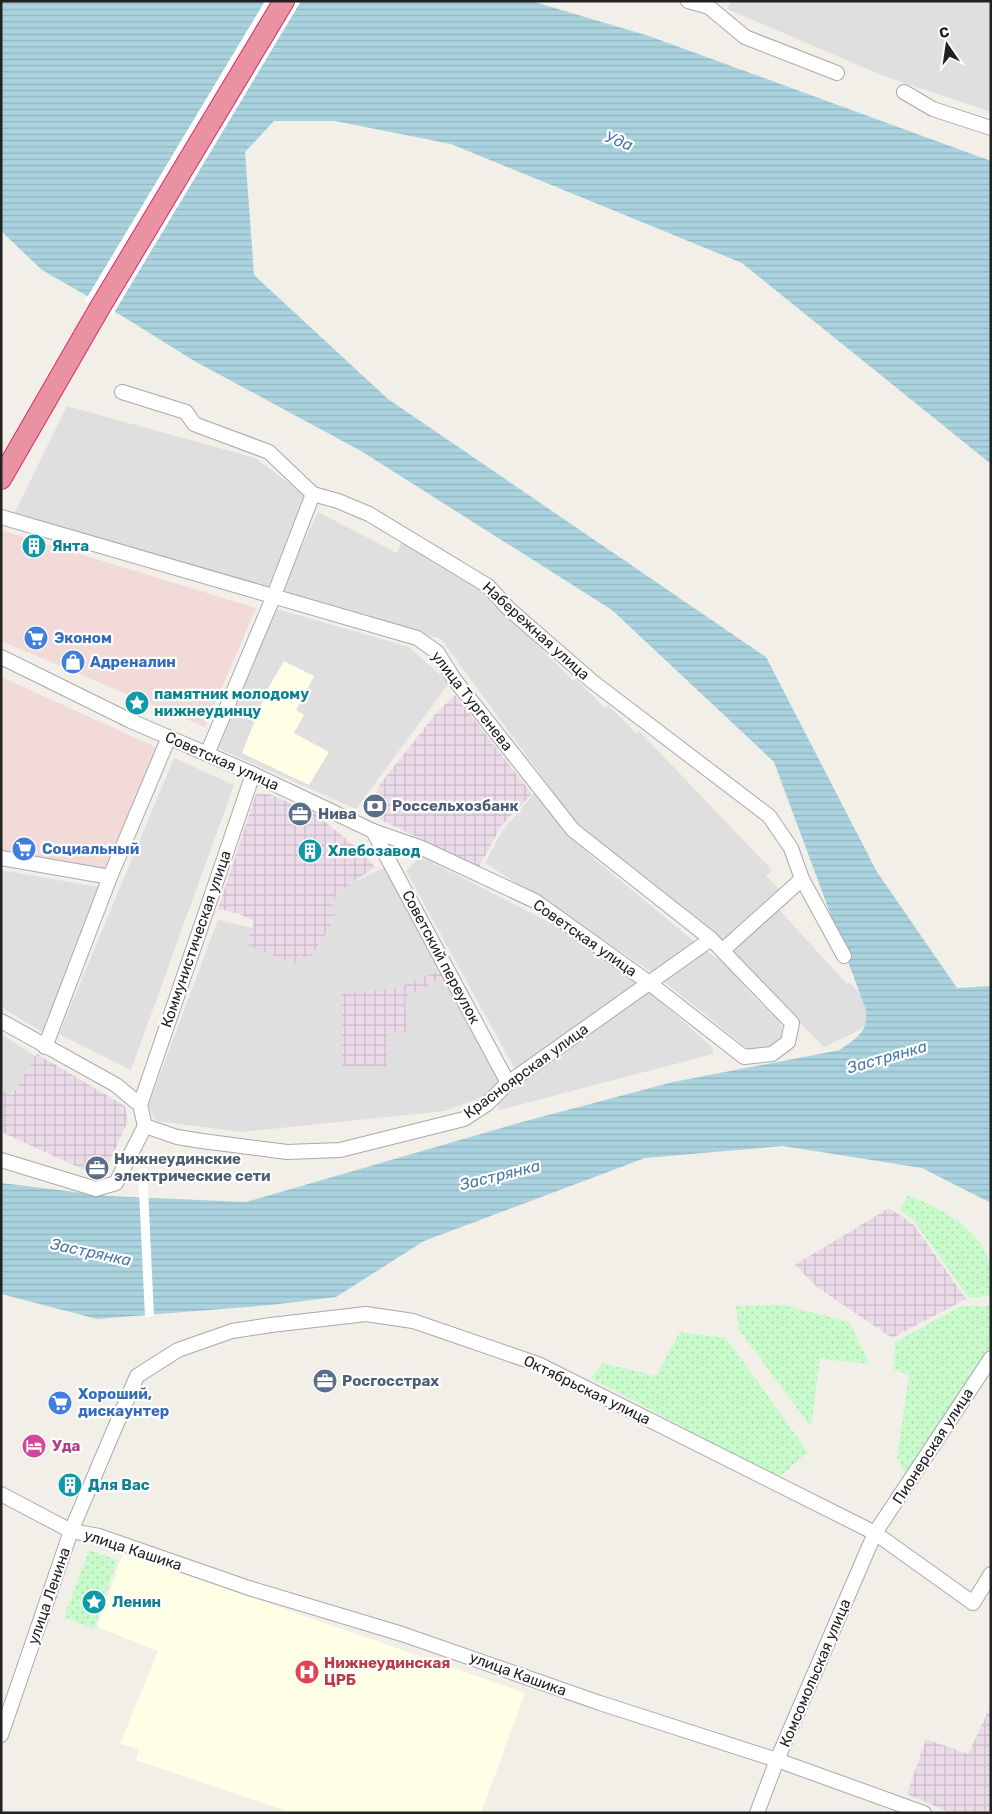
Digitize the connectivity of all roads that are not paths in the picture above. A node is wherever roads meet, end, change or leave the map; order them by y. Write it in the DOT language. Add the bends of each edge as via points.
graph roads {
  1 [pos="284,1"];
  2 [pos="688,1"];
  3 [pos="711,4"];
  4 [pos="837,73"];
  5 [pos="904,92"];
  6 [pos="991,128"];
  7 [pos="122,392"];
  8 [pos="1,479"];
  9 [pos="313,494"];
  10 [pos="1,517"];
  11 [pos="273,598"];
  12 [pos="1,657"];
  13 [pos="169,737"];
  14 [pos="207,754"];
  15 [pos="253,774"];
  16 [pos="373,831"];
  17 [pos="1,858"];
  18 [pos="110,877"];
  19 [pos="802,879"];
  20 [pos="711,939"];
  21 [pos="722,950"];
  22 [pos="844,956"];
  23 [pos="648,982"];
  24 [pos="1,1021"];
  25 [pos="45,1047"];
  26 [pos="744,1057"];
  27 [pos="508,1084"];
  28 [pos="140,1104"];
  29 [pos="145,1126"];
  30 [pos="1,1160"];
  31 [pos="991,1358"];
  32 [pos="137,1376"];
  33 [pos="1,1494"];
  34 [pos="71,1531"];
  35 [pos="875,1533"];
  36 [pos="991,1574"];
  37 [pos="1,1735"];
  38 [pos="777,1760"];
  39 [pos="757,1813"];
  40 [pos="924,1813"];
  1 -- 8 [label="highway"];
  2 -- 3 [label="street"];
  3 -- 4 [label="street" via="744,37"];
  5 -- 6 [label="street" via="933,109"];
  7 -- 9 [label="street, Набережная улица" via="186,412 194,424 269,452"];
  9 -- 11 [label="street"];
  9 -- 19 [label="street, Набережная улица" via="369,514 488,586 593,682 769,816 791,848"];
  10 -- 11 [label="street, улица Тургенева"];
  11 -- 14 [label="street"];
  11 -- 20 [label="street, улица Тургенева" via="417,638 437,652 573,830"];
  12 -- 13 [label="street, Советская улица"];
  13 -- 14 [label="street, Советская улица"];
  13 -- 18 [label="street"];
  14 -- 15 [label="street, Советская улица"];
  15 -- 16 [label="street, Советская улица"];
  15 -- 28 [label="street, Коммунистическая улица"];
  16 -- 23 [label="street, Советская улица" via="422,848 534,901"];
  16 -- 27 [label="street, Советский переулок"];
  17 -- 18 [label="street"];
  18 -- 25 [label="street"];
  19 -- 21 [label="street"];
  19 -- 22 [label="street, Набережная улица"];
  20 -- 21 [label="street, улица Тургенева"];
  20 -- 23 [label="street, Красноярская улица"];
  21 -- 26 [label="street, улица Тургенева" via="792,1023 788,1042 772,1054"];
  23 -- 26 [label="street, Советская улица"];
  23 -- 27 [label="street, Красноярская улица"];
  24 -- 25 [label="street"];
  25 -- 28 [label="street" via="116,1085"];
  27 -- 29 [label="street, Красноярская улица" via="487,1104 464,1119 340,1150 287,1152 202,1142"];
  28 -- 29 [label="street"];
  29 -- 30 [label="street" via="116,1184 96,1189"];
  31 -- 35 [label="street, Пионерская улица"];
  32 -- 34 [label="street, улица Ленина"];
  32 -- 35 [label="street, Октябрьская улица" via="178,1350 232,1331 366,1314 413,1321 538,1364"];
  33 -- 34 [label="street, улица Кашика"];
  34 -- 37 [label="street, улица Ленина"];
  34 -- 38 [label="street, улица Кашика" via="99,1536 249,1588 402,1634 600,1704"];
  35 -- 36 [label="street, Октябрьская улица" via="972,1603"];
  35 -- 38 [label="street, Комсомольская улица"];
  38 -- 39 [label="street, Комсомольская улица"];
  38 -- 40 [label="street, улица Кашика"];
}
